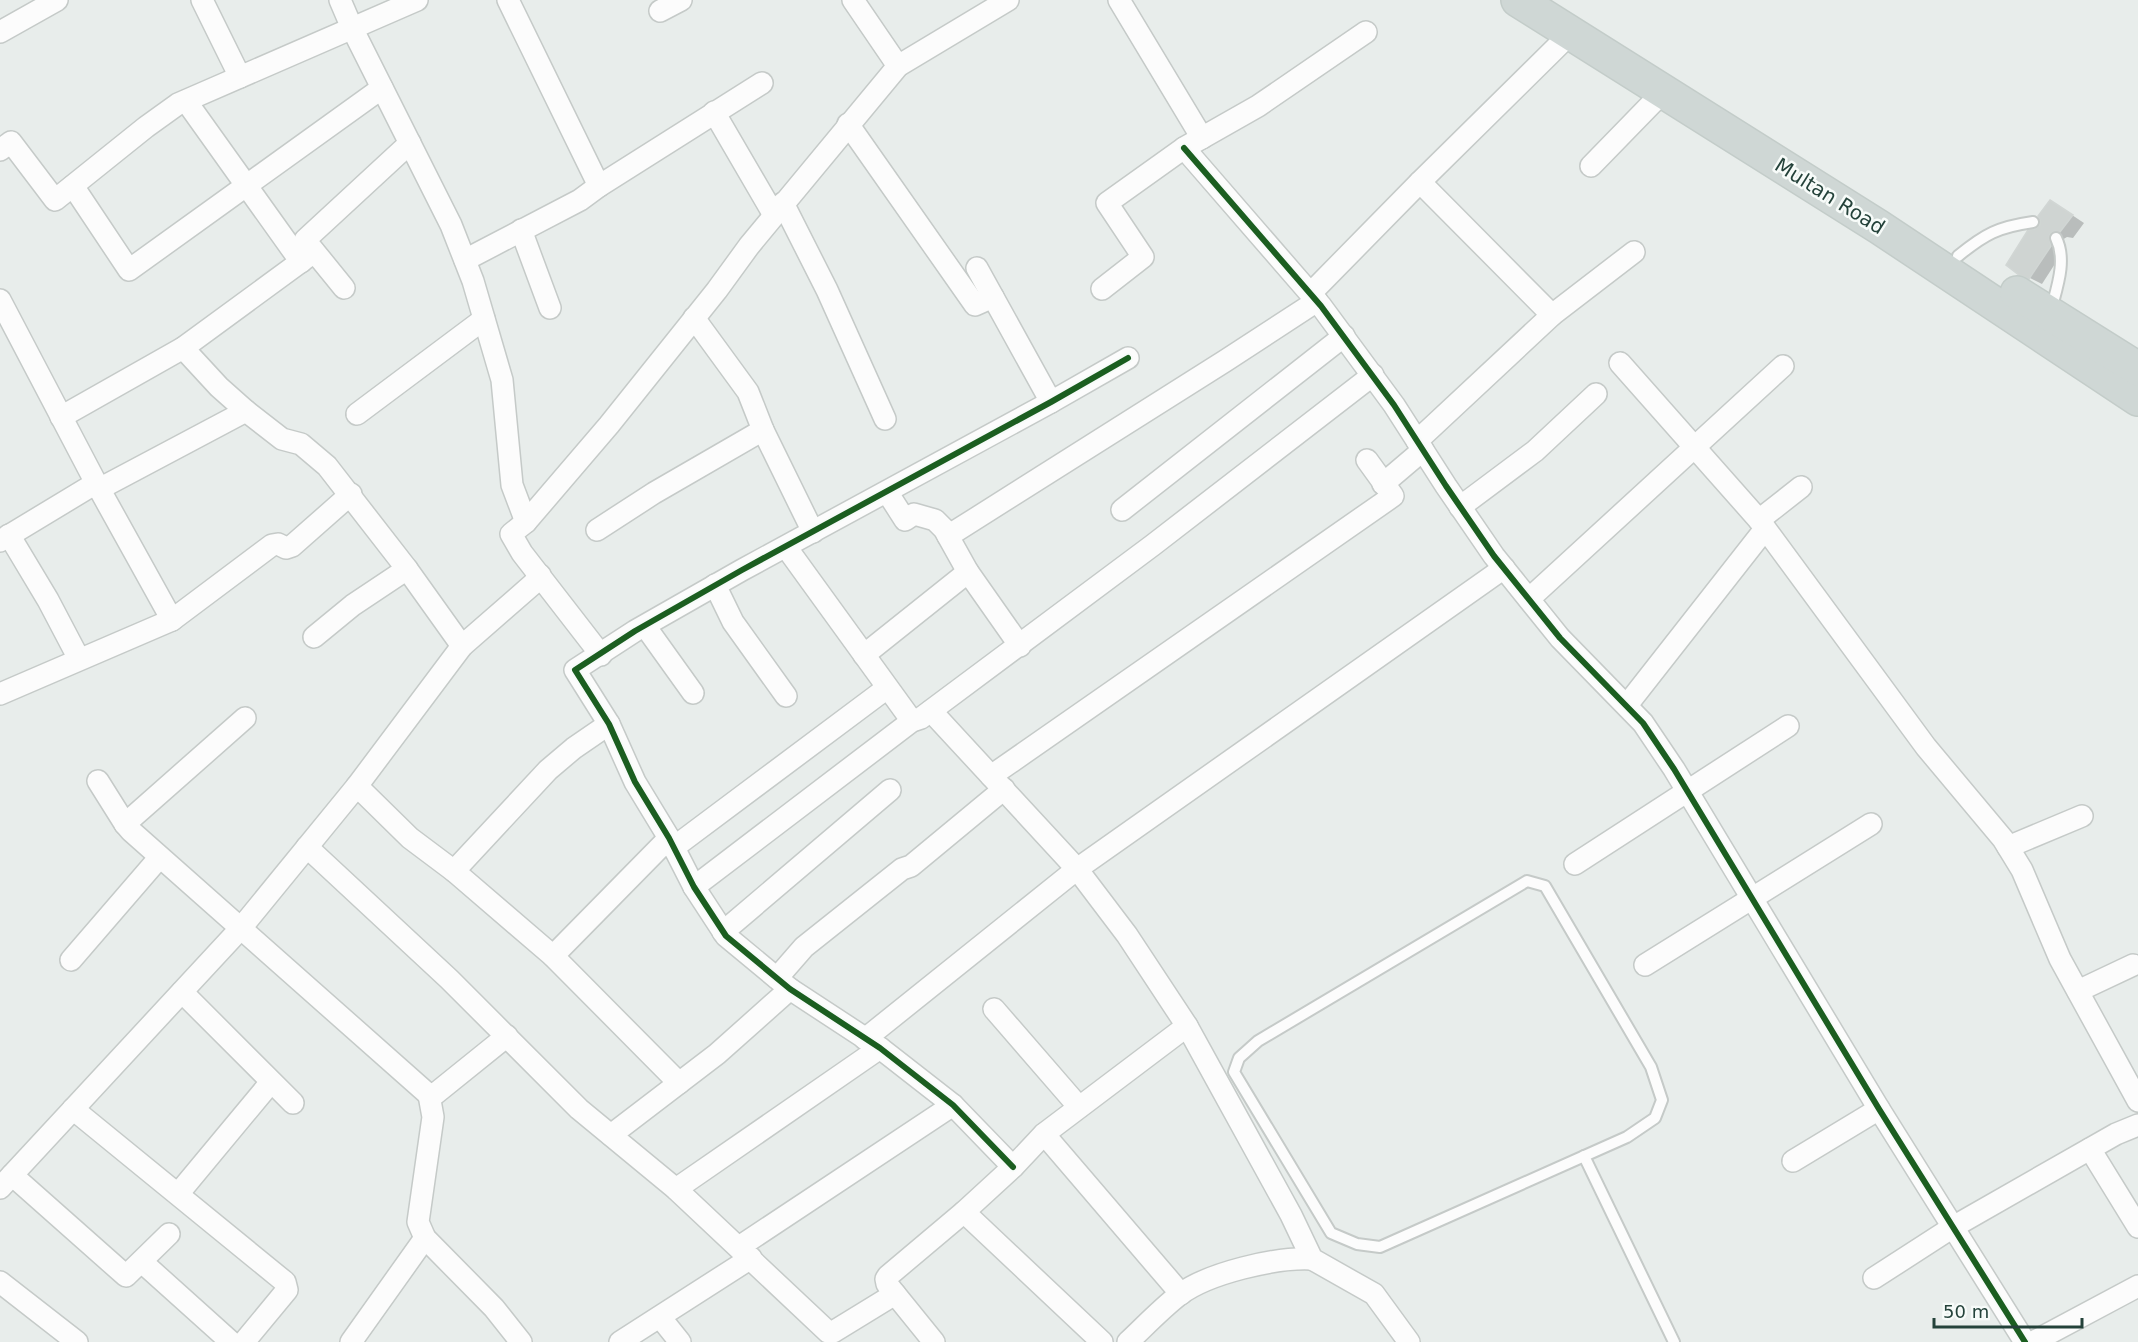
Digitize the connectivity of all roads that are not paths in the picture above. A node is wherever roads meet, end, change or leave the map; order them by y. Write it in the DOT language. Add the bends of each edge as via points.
graph roads {
  1 [pos="202,0"];
  2 [pos="340,0"];
  3 [pos="417,0"];
  4 [pos="508,0"];
  5 [pos="681,0"];
  6 [pos="853,0"];
  7 [pos="1008,0"];
  8 [pos="1119,0"];
  9 [pos="1518,0"];
  10 [pos="1554,0"];
  11 [pos="43,3"];
  12 [pos="660,11"];
  13 [pos="352,28"];
  14 [pos="0,32"];
  15 [pos="1366,32"];
  16 [pos="1570,34"];
  17 [pos="898,66"];
  18 [pos="240,77"];
  19 [pos="762,83"];
  20 [pos="382,88"];
  21 [pos="1664,91"];
  22 [pos="186,101"];
  23 [pos="714,112"];
  24 [pos="848,124"];
  25 [pos="410,143"];
  26 [pos="1193,143"];
  27 [pos="0,150"];
  28 [pos="1591,166"];
  29 [pos="1420,182"];
  30 [pos="246,185"];
  31 [pos="73,186"];
  32 [pos="599,186"];
  33 [pos="779,209"];
  34 [pos="2033,222"];
  35 [pos="521,230"];
  36 [pos="2056,238"];
  37 [pos="1634,252"];
  38 [pos="1958,256"];
  39 [pos="307,257"];
  40 [pos="465,260"];
  41 [pos="977,268"];
  42 [pos="344,288"];
  43 [pos="1102,289"];
  44 [pos="993,297"];
  45 [pos="1314,297"];
  46 [pos="0,300"];
  47 [pos="550,308"];
  48 [pos="2050,313"];
  49 [pos="1552,315"];
  50 [pos="694,318"];
  51 [pos="484,319"];
  52 [pos="1344,336"];
  53 [pos="183,348"];
  54 [pos="1128,358"];
  55 [pos="1620,363"];
  56 [pos="1783,366"];
  57 [pos="2138,369"];
  58 [pos="1373,375"];
  59 [pos="1596,394"];
  60 [pos="2138,399"];
  61 [pos="1051,402"];
  62 [pos="246,411"];
  63 [pos="357,414"];
  64 [pos="61,417"];
  65 [pos="885,418"];
  66 [pos="763,430"];
  67 [pos="1420,446"];
  68 [pos="1694,447"];
  69 [pos="1367,460"];
  70 [pos="1383,484"];
  71 [pos="98,486"];
  72 [pos="1801,487"];
  73 [pos="886,492"];
  74 [pos="351,494"];
  75 [pos="1460,507"];
  76 [pos="1122,510"];
  77 [pos="526,522"];
  78 [pos="1762,524"];
  79 [pos="597,530"];
  80 [pos="813,532"];
  81 [pos="948,536"];
  82 [pos="5,538"];
  83 [pos="786,547"];
  84 [pos="1504,568"];
  85 [pos="407,569"];
  86 [pos="968,572"];
  87 [pos="540,575"];
  88 [pos="715,585"];
  89 [pos="1529,599"];
  90 [pos="172,621"];
  91 [pos="645,626"];
  92 [pos="314,636"];
  93 [pos="462,646"];
  94 [pos="1020,646"];
  95 [pos="601,655"];
  96 [pos="864,655"];
  97 [pos="80,659"];
  98 [pos="887,688"];
  99 [pos="693,693"];
  100 [pos="0,694"];
  101 [pos="786,696"];
  102 [pos="1626,705"];
  103 [pos="931,711"];
  104 [pos="245,718"];
  105 [pos="912,721"];
  106 [pos="609,724"];
  107 [pos="1788,726"];
  108 [pos="99,781"];
  109 [pos="998,783"];
  110 [pos="357,786"];
  111 [pos="890,790"];
  112 [pos="1688,792"];
  113 [pos="2082,816"];
  114 [pos="125,824"];
  115 [pos="1871,824"];
  116 [pos="671,843"];
  117 [pos="307,847"];
  118 [pos="2008,847"];
  119 [pos="159,858"];
  120 [pos="1575,864"];
  121 [pos="1077,869"];
  122 [pos="454,871"];
  123 [pos="694,887"];
  124 [pos="1751,898"];
  125 [pos="240,928"];
  126 [pos="723,932"];
  127 [pos="553,956"];
  128 [pos="71,960"];
  129 [pos="1645,965"];
  130 [pos="2133,965"];
  131 [pos="784,983"];
  132 [pos="2078,991"];
  133 [pos="182,992"];
  134 [pos="994,1009"];
  135 [pos="1187,1026"];
  136 [pos="507,1036"];
  137 [pos="873,1043"];
  138 [pos="271,1082"];
  139 [pos="679,1083"];
  140 [pos="429,1095"];
  141 [pos="2138,1101"];
  142 [pos="293,1103"];
  143 [pos="953,1105"];
  144 [pos="1079,1107"];
  145 [pos="74,1109"];
  146 [pos="1879,1109"];
  147 [pos="2138,1125"];
  148 [pos="1044,1134"];
  149 [pos="611,1135"];
  150 [pos="2090,1149"];
  151 [pos="1584,1156"];
  152 [pos="1793,1161"];
  153 [pos="1013,1167"];
  154 [pos="6,1182"];
  155 [pos="676,1189"];
  156 [pos="178,1194"];
  157 [pos="964,1212"];
  158 [pos="1953,1227"];
  159 [pos="2138,1227"];
  160 [pos="169,1234"];
  161 [pos="425,1238"];
  162 [pos="745,1252"];
  163 [pos="1312,1259"];
  164 [pos="142,1262"];
  165 [pos="1874,1278"];
  166 [pos="0,1282"];
  167 [pos="2138,1286"];
  168 [pos="895,1294"];
  169 [pos="1181,1294"];
  170 [pos="660,1317"];
  171 [pos="835,1337"];
  172 [pos="77,1342"];
  173 [pos="231,1342"];
  174 [pos="244,1342"];
  175 [pos="351,1342"];
  176 [pos="521,1342"];
  177 [pos="620,1342"];
  178 [pos="680,1342"];
  179 [pos="934,1342"];
  180 [pos="1102,1342"];
  181 [pos="1128,1342"];
  182 [pos="1409,1342"];
  183 [pos="1674,1342"];
  184 [pos="2025,1342"];
  185 [pos="2033,1342"];
  1 -- 18 [label="street"];
  2 -- 13 [label="street"];
  3 -- 13 [label="street"];
  4 -- 32 [label="street"];
  5 -- 12 [label="street"];
  6 -- 17 [label="street"];
  7 -- 17 [label="street"];
  8 -- 26 [label="street"];
  9 -- 16 [label="main road, Multan Road"];
  10 -- 38 [label="main road, Multan Road"];
  11 -- 14 [label="street"];
  13 -- 18 [label="street"];
  13 -- 20 [label="street"];
  15 -- 26 [label="street" via="1258,106"];
  16 -- 21 [label="main road, Multan Road"];
  16 -- 29 [label="street"];
  17 -- 24 [label="street"];
  18 -- 22 [label="street"];
  19 -- 23 [label="street"];
  20 -- 25 [label="street"];
  20 -- 30 [label="street"];
  21 -- 28 [label="street"];
  21 -- 60 [label="main road, Multan Road" via="1879,227"];
  22 -- 30 [label="street"];
  22 -- 31 [label="street" via="146,127"];
  23 -- 32 [label="street"];
  23 -- 33 [label="street"];
  24 -- 33 [label="street"];
  24 -- 44 [label="street" via="975,305"];
  25 -- 39 [label="street" via="305,240"];
  25 -- 40 [label="street" via="452,225"];
  26 -- 43 [label="street" via="1107,203 1143,257"];
  26 -- 45 [label="street"];
  27 -- 31 [label="street" via="11,142 55,200"];
  29 -- 45 [label="street"];
  29 -- 49 [label="street"];
  30 -- 31 [label="street" via="129,270"];
  30 -- 39 [label="street"];
  32 -- 35 [label="street"];
  33 -- 50 [label="street"];
  33 -- 65 [label="street" via="827,290"];
  34 -- 38 [label="lane" via="1997,229"];
  35 -- 40 [label="street"];
  35 -- 47 [label="street"];
  36 -- 48 [label="lane" via="2061,259"];
  37 -- 49 [label="street"];
  38 -- 48 [label="main road, Multan Road"];
  39 -- 42 [label="street"];
  39 -- 53 [label="street"];
  40 -- 51 [label="street"];
  41 -- 44 [label="street"];
  44 -- 61 [label="street"];
  45 -- 52 [label="street"];
  45 -- 81 [label="street" via="1225,361"];
  46 -- 64 [label="street"];
  48 -- 57 [label="main road, Multan Road"];
  49 -- 67 [label="street"];
  50 -- 66 [label="street" via="748,392"];
  50 -- 77 [label="street"];
  51 -- 63 [label="street"];
  51 -- 77 [label="street" via="502,380 512,485"];
  52 -- 58 [label="street"];
  52 -- 76 [label="street"];
  53 -- 62 [label="street"];
  53 -- 64 [label="street"];
  54 -- 61 [label="street"];
  55 -- 68 [label="street"];
  56 -- 68 [label="street"];
  58 -- 67 [label="street"];
  58 -- 94 [label="street"];
  59 -- 75 [label="street" via="1535,451"];
  61 -- 73 [label="street"];
  62 -- 71 [label="street"];
  62 -- 74 [label="street" via="282,439 301,444"];
  64 -- 71 [label="street"];
  66 -- 79 [label="street"];
  66 -- 80 [label="street"];
  67 -- 70 [label="street"];
  67 -- 75 [label="street"];
  68 -- 78 [label="street"];
  68 -- 89 [label="street"];
  69 -- 70 [label="street"];
  70 -- 109 [label="street" via="1393,496"];
  71 -- 82 [label="street"];
  71 -- 90 [label="street"];
  72 -- 78 [label="street"];
  73 -- 80 [label="street"];
  73 -- 81 [label="street" via="905,520 914,514 935,520"];
  74 -- 85 [label="street"];
  74 -- 90 [label="street" via="292,546 272,545"];
  75 -- 84 [label="street"];
  77 -- 87 [label="street" via="511,534"];
  78 -- 102 [label="street"];
  78 -- 118 [label="street" via="1926,747"];
  80 -- 83 [label="street"];
  81 -- 86 [label="street"];
  82 -- 97 [label="street" via="48,600"];
  83 -- 88 [label="street"];
  83 -- 96 [label="street"];
  84 -- 89 [label="street"];
  84 -- 121 [label="street"];
  85 -- 92 [label="street"];
  85 -- 93 [label="street"];
  86 -- 94 [label="street"];
  86 -- 96 [label="street"];
  87 -- 93 [label="street"];
  87 -- 95 [label="street"];
  88 -- 91 [label="street"];
  88 -- 101 [label="street" via="733,622"];
  89 -- 102 [label="street" via="1560,638"];
  90 -- 97 [label="street"];
  91 -- 95 [label="street"];
  91 -- 99 [label="street"];
  93 -- 110 [label="street"];
  94 -- 103 [label="street"];
  95 -- 106 [label="street" via="575,670"];
  96 -- 98 [label="street"];
  97 -- 100 [label="street"];
  98 -- 105 [label="street"];
  98 -- 116 [label="street"];
  102 -- 112 [label="street" via="1643,723"];
  103 -- 105 [label="street"];
  103 -- 109 [label="street"];
  104 -- 114 [label="street"];
  105 -- 123 [label="street"];
  106 -- 116 [label="street" via="635,782"];
  106 -- 122 [label="street" via="548,770"];
  107 -- 112 [label="street"];
  108 -- 114 [label="street"];
  109 -- 121 [label="street"];
  109 -- 131 [label="street" via="911,866 902,869 804,947"];
  110 -- 117 [label="street"];
  110 -- 122 [label="street" via="410,838"];
  111 -- 126 [label="street"];
  112 -- 120 [label="street"];
  112 -- 124 [label="street"];
  113 -- 118 [label="street"];
  114 -- 119 [label="street"];
  115 -- 124 [label="street"];
  116 -- 123 [label="street"];
  116 -- 127 [label="street"];
  117 -- 125 [label="street"];
  117 -- 136 [label="street"];
  118 -- 132 [label="street"];
  119 -- 125 [label="street"];
  119 -- 128 [label="street"];
  121 -- 135 [label="street" via="1127,935"];
  121 -- 137 [label="street"];
  122 -- 127 [label="street"];
  123 -- 126 [label="street"];
  124 -- 129 [label="street"];
  124 -- 146 [label="street"];
  125 -- 133 [label="street"];
  125 -- 140 [label="street"];
  126 -- 131 [label="street"];
  127 -- 139 [label="street"];
  130 -- 132 [label="street"];
  131 -- 137 [label="street"];
  131 -- 139 [label="street" via="740,1035"];
  132 -- 141 [label="street"];
  133 -- 138 [label="street"];
  133 -- 145 [label="street"];
  134 -- 144 [label="street"];
  135 -- 144 [label="street"];
  135 -- 163 [label="street"];
  136 -- 140 [label="street"];
  136 -- 149 [label="street" via="579,1109"];
  137 -- 143 [label="street"];
  137 -- 155 [label="street"];
  138 -- 142 [label="street"];
  138 -- 156 [label="street"];
  139 -- 149 [label="street"];
  140 -- 161 [label="street" via="433,1117 418,1222"];
  143 -- 153 [label="street"];
  143 -- 162 [label="street"];
  144 -- 148 [label="street"];
  145 -- 154 [label="street"];
  145 -- 156 [label="street"];
  146 -- 152 [label="street"];
  146 -- 158 [label="street"];
  147 -- 150 [label="street"];
  148 -- 153 [label="street"];
  148 -- 169 [label="street"];
  149 -- 155 [label="street"];
  150 -- 158 [label="street"];
  150 -- 159 [label="street"];
  151 -- 151 [label="lane" via="1627,1137 1655,1118 1662,1100 1651,1067 1545,886 1527,881 1258,1041 1239,1058 1234,1072 1331,1233 1357,1244 1380,1247"];
  151 -- 183 [label="lane"];
  153 -- 157 [label="street"];
  154 -- 164 [label="street" via="123,1276"];
  155 -- 162 [label="street"];
  156 -- 174 [label="street" via="288,1288"];
  157 -- 168 [label="street" via="888,1276 887,1284"];
  157 -- 180 [label="street"];
  158 -- 165 [label="street"];
  158 -- 184 [label="street"];
  160 -- 164 [label="street"];
  161 -- 175 [label="street"];
  161 -- 176 [label="street" via="494,1308"];
  162 -- 170 [label="street"];
  162 -- 171 [label="street"];
  163 -- 169 [label="street" via="1296,1258 1227,1271"];
  163 -- 182 [label="street" via="1374,1294"];
  164 -- 173 [label="street"];
  166 -- 172 [label="street"];
  167 -- 185 [label="street"];
  168 -- 171 [label="street"];
  168 -- 179 [label="street"];
  169 -- 181 [label="street"];
  170 -- 177 [label="street"];
  170 -- 178 [label="street"];
}
